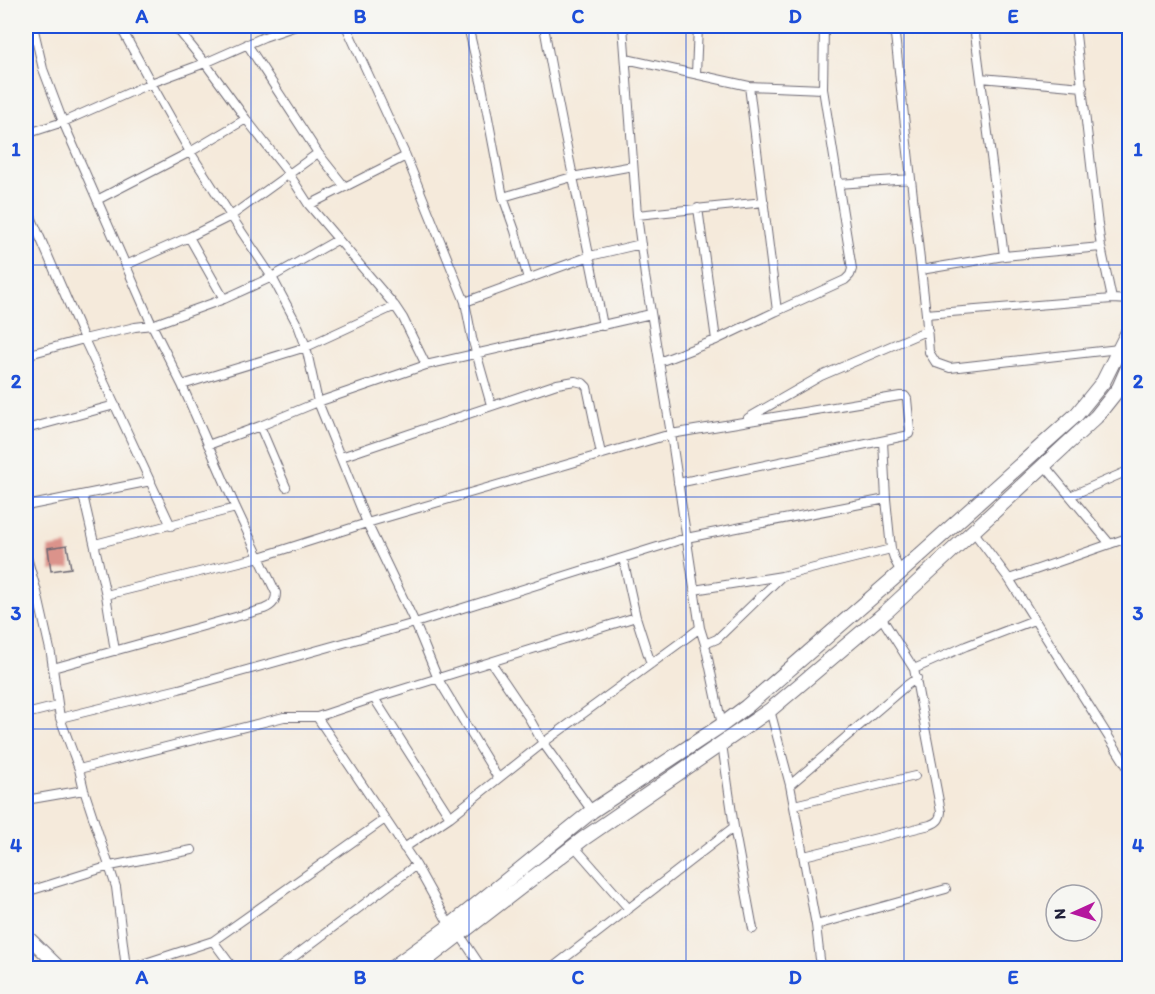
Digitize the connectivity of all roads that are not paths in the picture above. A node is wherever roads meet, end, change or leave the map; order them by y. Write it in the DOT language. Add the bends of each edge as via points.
graph roads {
  1 [pos="44,26"];
  2 [pos="120,26"];
  3 [pos="175,26"];
  4 [pos="296,26"];
  5 [pos="346,26"];
  6 [pos="468,26"];
  7 [pos="544,26"];
  8 [pos="623,26"];
  9 [pos="698,26"];
  10 [pos="824,26"];
  11 [pos="846,26"];
  12 [pos="974,26"];
  13 [pos="1075,26"];
  14 [pos="34,27"];
  15 [pos="895,29"];
  16 [pos="247,44"];
  17 [pos="626,59"];
  18 [pos="205,63"];
  19 [pos="696,74"];
  20 [pos="981,78"];
  21 [pos="151,83"];
  22 [pos="749,86"];
  23 [pos="1083,87"];
  24 [pos="823,89"];
  25 [pos="246,120"];
  26 [pos="63,122"];
  27 [pos="26,134"];
  28 [pos="190,152"];
  29 [pos="318,153"];
  30 [pos="406,156"];
  31 [pos="633,166"];
  32 [pos="289,174"];
  33 [pos="572,177"];
  34 [pos="911,179"];
  35 [pos="838,184"];
  36 [pos="345,187"];
  37 [pos="503,197"];
  38 [pos="97,200"];
  39 [pos="764,202"];
  40 [pos="309,205"];
  41 [pos="698,208"];
  42 [pos="26,209"];
  43 [pos="637,215"];
  44 [pos="231,216"];
  45 [pos="189,237"];
  46 [pos="337,240"];
  47 [pos="640,244"];
  48 [pos="1101,247"];
  49 [pos="590,256"];
  50 [pos="1004,256"];
  51 [pos="126,266"];
  52 [pos="921,270"];
  53 [pos="273,277"];
  54 [pos="528,279"];
  55 [pos="224,299"];
  56 [pos="1112,299"];
  57 [pos="1130,300"];
  58 [pos="465,302"];
  59 [pos="395,306"];
  60 [pos="777,310"];
  61 [pos="651,314"];
  62 [pos="926,314"];
  63 [pos="152,325"];
  64 [pos="603,326"];
  65 [pos="1130,328"];
  66 [pos="928,330"];
  67 [pos="84,339"];
  68 [pos="716,340"];
  69 [pos="306,346"];
  70 [pos="1119,349"];
  71 [pos="477,353"];
  72 [pos="26,355"];
  73 [pos="659,362"];
  74 [pos="1130,363"];
  75 [pos="426,365"];
  76 [pos="182,385"];
  77 [pos="318,402"];
  78 [pos="115,405"];
  79 [pos="491,405"];
  80 [pos="742,421"];
  81 [pos="260,426"];
  82 [pos="26,429"];
  83 [pos="670,434"];
  84 [pos="883,441"];
  85 [pos="208,446"];
  86 [pos="601,454"];
  87 [pos="341,457"];
  88 [pos="1044,465"];
  89 [pos="1130,470"];
  90 [pos="151,481"];
  91 [pos="678,483"];
  92 [pos="286,488"];
  93 [pos="83,495"];
  94 [pos="1070,496"];
  95 [pos="886,499"];
  96 [pos="26,506"];
  97 [pos="236,508"];
  98 [pos="367,523"];
  99 [pos="171,526"];
  100 [pos="974,531"];
  101 [pos="1130,537"];
  102 [pos="686,538"];
  103 [pos="94,544"];
  104 [pos="1110,544"];
  105 [pos="891,549"];
  106 [pos="26,554"];
  107 [pos="260,557"];
  108 [pos="623,558"];
  109 [pos="901,572"];
  110 [pos="782,576"];
  111 [pos="1009,579"];
  112 [pos="694,590"];
  113 [pos="105,595"];
  114 [pos="880,616"];
  115 [pos="636,617"];
  116 [pos="1034,620"];
  117 [pos="415,623"];
  118 [pos="700,628"];
  119 [pos="705,644"];
  120 [pos="115,651"];
  121 [pos="491,662"];
  122 [pos="651,664"];
  123 [pos="53,668"];
  124 [pos="916,673"];
  125 [pos="438,679"];
  126 [pos="374,698"];
  127 [pos="58,706"];
  128 [pos="771,711"];
  129 [pos="26,714"];
  130 [pos="317,717"];
  131 [pos="60,718"];
  132 [pos="722,725"];
  133 [pos="543,743"];
  134 [pos="722,744"];
  135 [pos="79,769"];
  136 [pos="1130,771"];
  137 [pos="915,776"];
  138 [pos="498,778"];
  139 [pos="790,785"];
  140 [pos="84,790"];
  141 [pos="26,800"];
  142 [pos="794,806"];
  143 [pos="592,811"];
  144 [pos="450,817"];
  145 [pos="385,819"];
  146 [pos="734,828"];
  147 [pos="574,846"];
  148 [pos="404,848"];
  149 [pos="192,850"];
  150 [pos="804,856"];
  151 [pos="416,865"];
  152 [pos="110,866"];
  153 [pos="946,890"];
  154 [pos="26,892"];
  155 [pos="629,909"];
  156 [pos="816,925"];
  157 [pos="753,929"];
  158 [pos="455,931"];
  159 [pos="26,935"];
  160 [pos="213,941"];
  161 [pos="58,966"];
  162 [pos="36,969"];
  163 [pos="128,969"];
  164 [pos="233,969"];
  165 [pos="279,969"];
  166 [pos="392,969"];
  167 [pos="416,969"];
  168 [pos="482,969"];
  169 [pos="552,969"];
  170 [pos="821,969"];
  1 -- 14 [label="street"];
  2 -- 21 [label="street"];
  3 -- 18 [label="street"];
  4 -- 16 [label="street"];
  5 -- 30 [label="street"];
  6 -- 37 [label="street"];
  7 -- 33 [label="street"];
  8 -- 17 [label="street"];
  9 -- 19 [label="street"];
  10 -- 24 [label="street"];
  11 -- 15 [label="street"];
  12 -- 20 [label="street"];
  13 -- 23 [label="street"];
  14 -- 26 [label="street" via="43,69"];
  15 -- 34 [label="street"];
  16 -- 18 [label="street"];
  16 -- 29 [label="street"];
  17 -- 19 [label="street"];
  17 -- 31 [label="street"];
  18 -- 21 [label="street"];
  18 -- 25 [label="street"];
  19 -- 22 [label="street"];
  20 -- 23 [label="street"];
  20 -- 50 [label="street"];
  21 -- 26 [label="street"];
  21 -- 28 [label="street"];
  22 -- 24 [label="street"];
  22 -- 39 [label="street"];
  23 -- 48 [label="street"];
  24 -- 35 [label="street"];
  25 -- 28 [label="street"];
  25 -- 32 [label="street"];
  26 -- 27 [label="street"];
  26 -- 38 [label="street"];
  28 -- 38 [label="street"];
  28 -- 44 [label="street"];
  29 -- 32 [label="street"];
  29 -- 36 [label="street"];
  30 -- 36 [label="street"];
  30 -- 58 [label="street"];
  31 -- 33 [label="street"];
  31 -- 43 [label="street"];
  32 -- 40 [label="street"];
  32 -- 44 [label="street"];
  33 -- 37 [label="street"];
  33 -- 49 [label="street"];
  34 -- 35 [label="street"];
  34 -- 52 [label="street"];
  35 -- 60 [label="street" via="852,260 850,275"];
  36 -- 40 [label="street"];
  37 -- 54 [label="street"];
  38 -- 51 [label="street"];
  39 -- 41 [label="street"];
  39 -- 60 [label="street"];
  40 -- 46 [label="street"];
  41 -- 43 [label="street"];
  41 -- 68 [label="street"];
  42 -- 67 [label="street"];
  43 -- 47 [label="street"];
  44 -- 45 [label="street"];
  44 -- 53 [label="street"];
  45 -- 51 [label="street"];
  45 -- 55 [label="street"];
  46 -- 53 [label="street"];
  46 -- 59 [label="street"];
  47 -- 49 [label="street"];
  47 -- 61 [label="street"];
  48 -- 50 [label="street"];
  48 -- 56 [label="street"];
  49 -- 54 [label="street"];
  49 -- 64 [label="street"];
  50 -- 52 [label="street"];
  51 -- 63 [label="street"];
  52 -- 62 [label="street"];
  53 -- 55 [label="street"];
  53 -- 69 [label="street"];
  54 -- 58 [label="street"];
  55 -- 63 [label="street"];
  56 -- 57 [label="street"];
  56 -- 62 [label="street"];
  58 -- 71 [label="street"];
  59 -- 69 [label="street"];
  59 -- 75 [label="street"];
  60 -- 68 [label="street"];
  61 -- 64 [label="street"];
  61 -- 73 [label="street"];
  62 -- 66 [label="street"];
  63 -- 67 [label="street"];
  63 -- 76 [label="street"];
  64 -- 71 [label="street"];
  65 -- 70 [label="main road"];
  66 -- 70 [label="street" via="929,352 936,363 950,368"];
  66 -- 80 [label="street" via="821,376"];
  67 -- 72 [label="street"];
  67 -- 78 [label="street"];
  68 -- 73 [label="street"];
  69 -- 76 [label="street"];
  69 -- 77 [label="street"];
  70 -- 109 [label="main road" via="1103,382 1077,414"];
  71 -- 75 [label="street"];
  71 -- 79 [label="street"];
  73 -- 83 [label="street"];
  74 -- 88 [label="main road" via="1119,388 1102,409"];
  75 -- 77 [label="street"];
  76 -- 85 [label="street"];
  77 -- 81 [label="street"];
  77 -- 87 [label="street"];
  78 -- 82 [label="street"];
  78 -- 90 [label="street"];
  79 -- 86 [label="street" via="557,384 583,384 590,394"];
  79 -- 87 [label="street"];
  80 -- 83 [label="street"];
  80 -- 84 [label="street" via="905,396 909,434"];
  81 -- 85 [label="street"];
  81 -- 92 [label="street"];
  83 -- 86 [label="street"];
  83 -- 91 [label="street"];
  84 -- 91 [label="street"];
  84 -- 95 [label="street"];
  85 -- 97 [label="street"];
  86 -- 98 [label="street"];
  87 -- 98 [label="street"];
  88 -- 94 [label="street"];
  88 -- 100 [label="main road"];
  89 -- 94 [label="street"];
  90 -- 93 [label="street"];
  90 -- 99 [label="street"];
  91 -- 102 [label="street"];
  93 -- 96 [label="street"];
  93 -- 103 [label="street"];
  94 -- 104 [label="street"];
  95 -- 102 [label="street"];
  95 -- 105 [label="street"];
  97 -- 99 [label="street"];
  97 -- 107 [label="street"];
  98 -- 107 [label="street"];
  98 -- 117 [label="street"];
  99 -- 103 [label="street"];
  100 -- 111 [label="street"];
  100 -- 114 [label="main road"];
  101 -- 104 [label="street"];
  102 -- 108 [label="street"];
  102 -- 112 [label="street"];
  103 -- 113 [label="street"];
  104 -- 111 [label="street"];
  105 -- 109 [label="street"];
  105 -- 110 [label="street"];
  106 -- 123 [label="street"];
  107 -- 113 [label="street"];
  107 -- 120 [label="street" via="276,593 272,606"];
  108 -- 115 [label="street"];
  108 -- 117 [label="street"];
  109 -- 132 [label="main road"];
  110 -- 112 [label="street"];
  110 -- 119 [label="street" via="717,639"];
  111 -- 116 [label="street"];
  112 -- 118 [label="street"];
  113 -- 120 [label="street"];
  114 -- 124 [label="street"];
  114 -- 128 [label="main road"];
  115 -- 121 [label="street"];
  115 -- 122 [label="street"];
  116 -- 124 [label="street" via="966,646"];
  116 -- 136 [label="street"];
  117 -- 125 [label="street"];
  117 -- 131 [label="street"];
  118 -- 119 [label="street"];
  118 -- 122 [label="street"];
  119 -- 132 [label="street"];
  120 -- 123 [label="street"];
  121 -- 125 [label="street"];
  121 -- 133 [label="street"];
  122 -- 133 [label="street"];
  123 -- 127 [label="street"];
  124 -- 139 [label="street"];
  124 -- 150 [label="street" via="940,818 930,825"];
  125 -- 126 [label="street"];
  125 -- 138 [label="street"];
  126 -- 130 [label="street"];
  126 -- 144 [label="street"];
  127 -- 129 [label="street"];
  127 -- 131 [label="street"];
  128 -- 134 [label="main road"];
  128 -- 139 [label="street"];
  130 -- 135 [label="street" via="284,717"];
  130 -- 145 [label="street"];
  131 -- 135 [label="street"];
  132 -- 143 [label="main road"];
  133 -- 138 [label="street"];
  133 -- 143 [label="street"];
  134 -- 146 [label="street"];
  134 -- 147 [label="main road"];
  135 -- 140 [label="street"];
  137 -- 142 [label="street"];
  138 -- 144 [label="street"];
  139 -- 142 [label="street"];
  140 -- 141 [label="street"];
  140 -- 152 [label="street"];
  142 -- 150 [label="street"];
  143 -- 158 [label="main road"];
  144 -- 148 [label="street"];
  145 -- 148 [label="street"];
  145 -- 160 [label="street"];
  146 -- 155 [label="street"];
  146 -- 157 [label="street"];
  147 -- 155 [label="street"];
  147 -- 158 [label="main road"];
  148 -- 151 [label="street"];
  149 -- 152 [label="street"];
  150 -- 156 [label="street"];
  151 -- 158 [label="street"];
  151 -- 165 [label="street"];
  152 -- 154 [label="street"];
  152 -- 163 [label="street"];
  153 -- 156 [label="street"];
  155 -- 169 [label="street"];
  156 -- 170 [label="street"];
  158 -- 166 [label="main road"];
  158 -- 167 [label="main road"];
  158 -- 168 [label="street"];
  159 -- 161 [label="main road"];
  160 -- 163 [label="street"];
  160 -- 164 [label="street"];
  161 -- 162 [label="street"];
}
